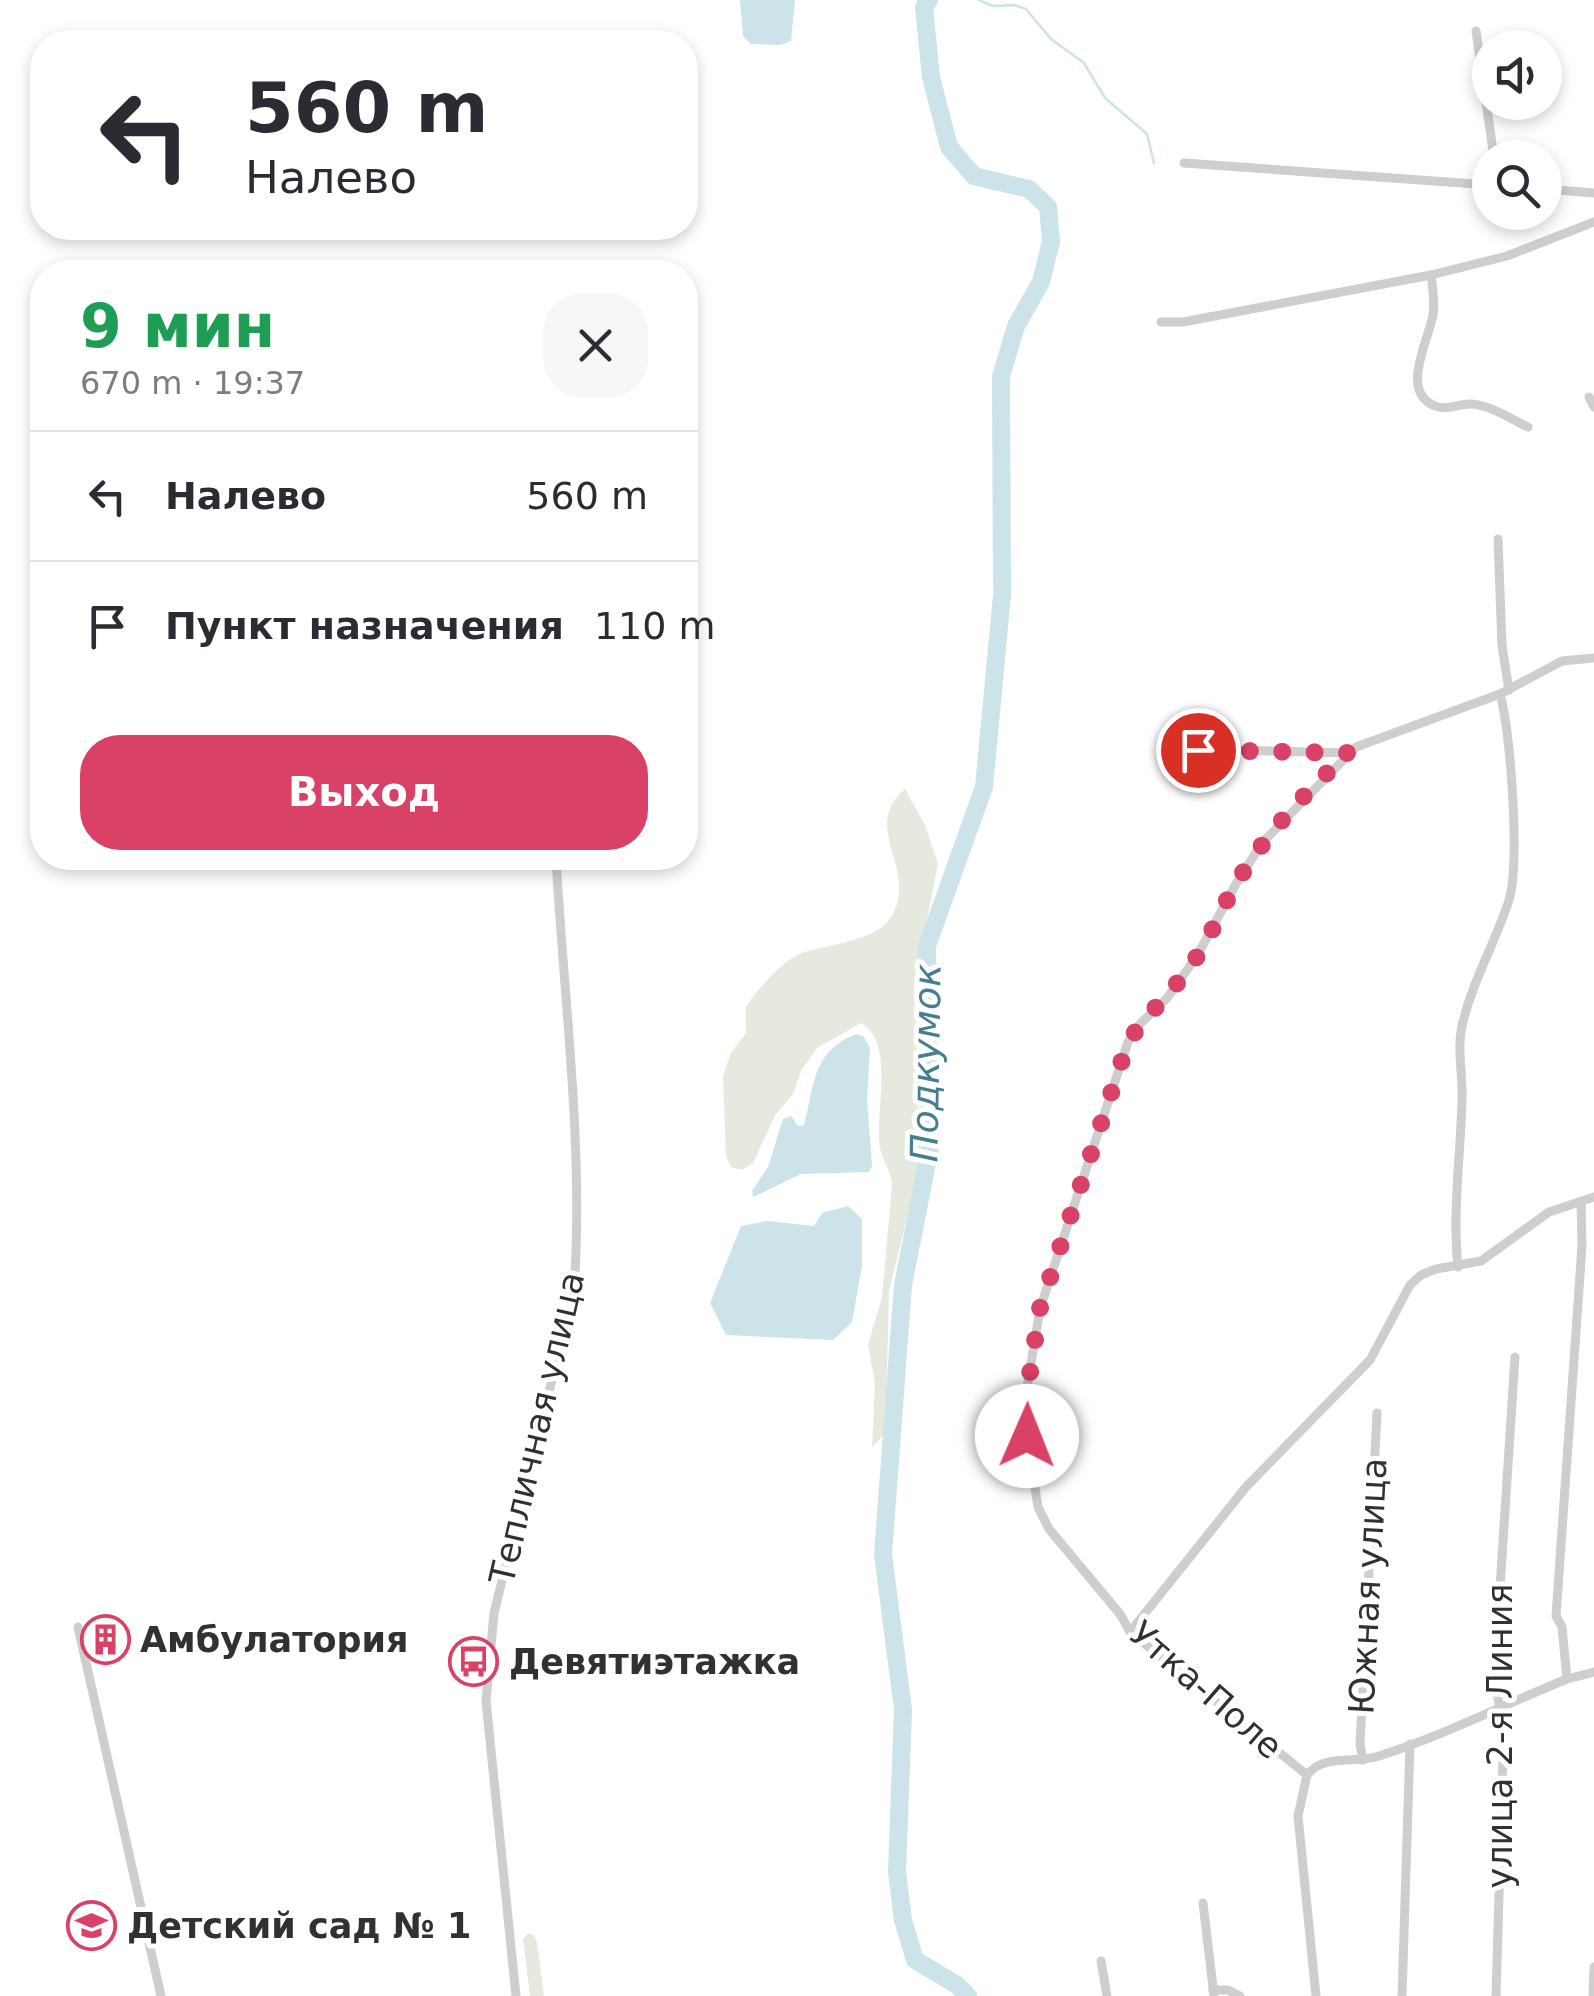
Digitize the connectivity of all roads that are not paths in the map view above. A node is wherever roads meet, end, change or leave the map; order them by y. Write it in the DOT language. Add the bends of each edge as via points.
graph roads {
  1 [pos="1184,163"];
  2 [pos="1472,183"];
  3 [pos="1562,190"];
  4 [pos="1594,193"];
  5 [pos="1594,222"];
  6 [pos="1431,276"];
  7 [pos="1161,322"];
  8 [pos="1528,428"];
  9 [pos="1498,539"];
  10 [pos="1594,658"];
  11 [pos="1505,692"];
  12 [pos="1198,750"];
  13 [pos="1349,753"];
  14 [pos="557,870"];
  15 [pos="1594,1197"];
  16 [pos="1581,1201"];
  17 [pos="1458,1267"];
  18 [pos="1514,1357"];
  19 [pos="1377,1413"];
  20 [pos="78,1628"];
  21 [pos="1130,1632"];
  22 [pos="1594,1672"];
  23 [pos="1567,1679"];
  24 [pos="1499,1706"];
  25 [pos="1410,1744"];
  26 [pos="1363,1760"];
  27 [pos="1306,1775"];
  28 [pos="1202,1903"];
  29 [pos="1101,1962"];
  30 [pos="1594,1967"];
  31 [pos="1214,1993"];
  32 [pos="161,1996"];
  33 [pos="516,1996"];
  34 [pos="1106,1996"];
  35 [pos="1240,1996"];
  36 [pos="1316,1996"];
  37 [pos="1402,1996"];
  38 [pos="1496,1996"];
  39 [pos="1593,1996"];
  1 -- 2 [label="street"];
  3 -- 4 [label="street"];
  5 -- 6 [label="street"];
  6 -- 7 [label="street"];
  6 -- 8 [label="street" via="1432,317 1417,384 1424,399 1451,409 1469,404"];
  9 -- 11 [label="street"];
  10 -- 11 [label="street, Утка-Поле" via="1562,661"];
  11 -- 13 [label="street, Утка-Поле"];
  11 -- 17 [label="street" via="1514,864 1511,895 1463,1022"];
  12 -- 13 [label="street"];
  13 -- 21 [label="street, Утка-Поле" via="1262,844 1197,956 1128,1042 1040,1308 1024,1412 1038,1506"];
  14 -- 33 [label="street, Тепличная улица" via="574,1104 574,1291 494,1612 486,1701"];
  15 -- 16 [label="street"];
  16 -- 17 [label="street" via="1549,1212 1481,1261"];
  16 -- 23 [label="street" via="1556,1616"];
  17 -- 21 [label="street" via="1421,1275 1410,1285 1370,1360 1246,1487"];
  18 -- 24 [label="street, улица 2-я Линия" via="1494,1680"];
  19 -- 26 [label="street, Южная улица"];
  20 -- 32 [label="street"];
  21 -- 27 [label="street, Утка-Поле"];
  22 -- 23 [label="street"];
  23 -- 24 [label="street"];
  24 -- 25 [label="street"];
  24 -- 38 [label="street, улица 2-я Линия" via="1504,1726"];
  25 -- 26 [label="street"];
  25 -- 37 [label="street"];
  26 -- 27 [label="street" via="1326,1761"];
  27 -- 36 [label="street" via="1298,1816"];
  28 -- 31 [label="street"];
  29 -- 34 [label="street"];
  30 -- 39 [label="street"];
  31 -- 35 [label="street"];
}
